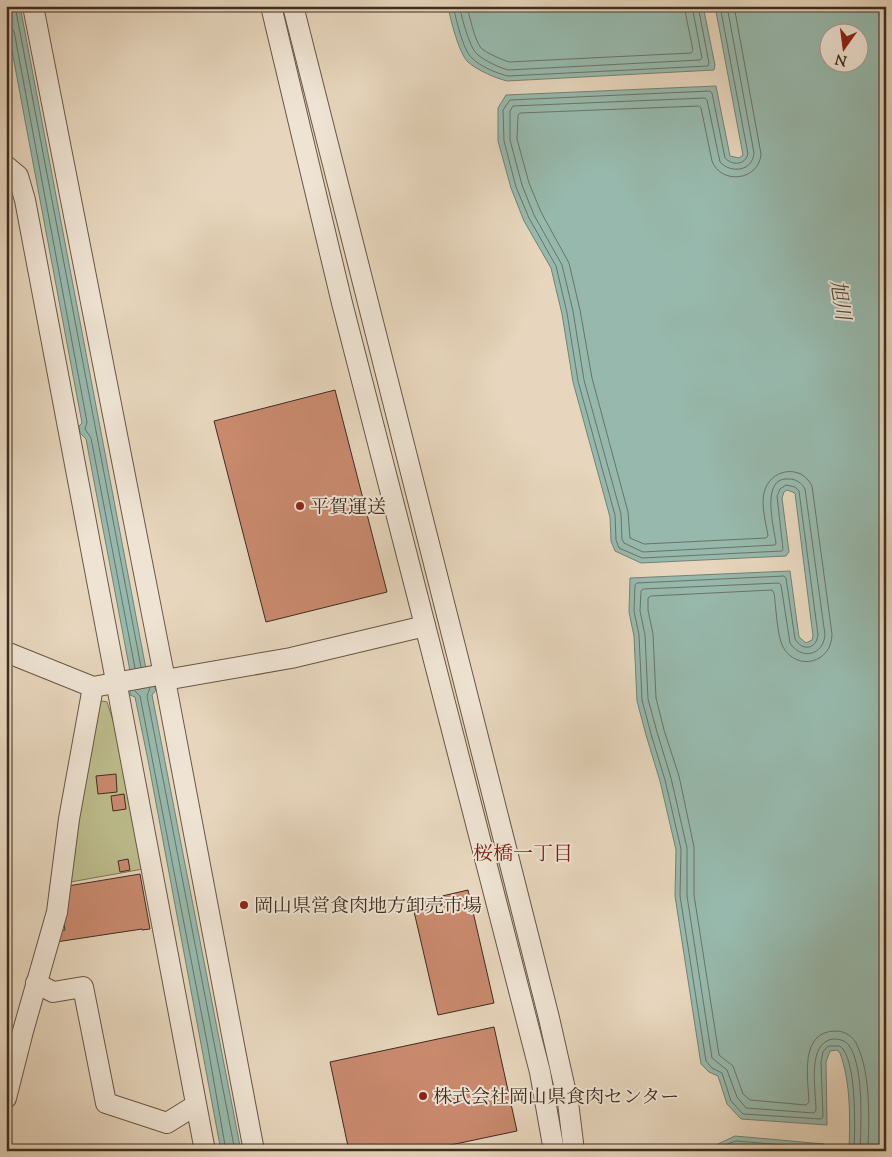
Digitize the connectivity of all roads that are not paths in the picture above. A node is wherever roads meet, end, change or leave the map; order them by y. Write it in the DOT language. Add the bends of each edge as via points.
graph roads {
  1 [pos="33,6"];
  2 [pos="271,6"];
  3 [pos="293,6"];
  4 [pos="6,166"];
  5 [pos="425,626"];
  6 [pos="6,652"];
  7 [pos="161,677"];
  8 [pos="122,681"];
  9 [pos="93,687"];
  10 [pos="36,983"];
  11 [pos="6,1098"];
  12 [pos="196,1105"];
  13 [pos="205,1151"];
  14 [pos="254,1151"];
  15 [pos="554,1151"];
  16 [pos="574,1151"];
  1 -- 7 [label="street"];
  2 -- 5 [label="street" via="342,303"];
  3 -- 16 [label="street" via="546,1008 568,1102"];
  4 -- 8 [label="street" via="18,176 25,200"];
  5 -- 7 [label="street" via="290,658"];
  5 -- 15 [label="street" via="540,1072"];
  6 -- 9 [label="street"];
  7 -- 8 [label="street"];
  7 -- 14 [label="street"];
  8 -- 9 [label="street"];
  8 -- 12 [label="street"];
  9 -- 10 [label="street" via="68,819 57,912"];
  10 -- 11 [label="street"];
  10 -- 12 [label="street" via="53,992 83,987 106,1103 167,1122"];
  12 -- 13 [label="street"];
}
